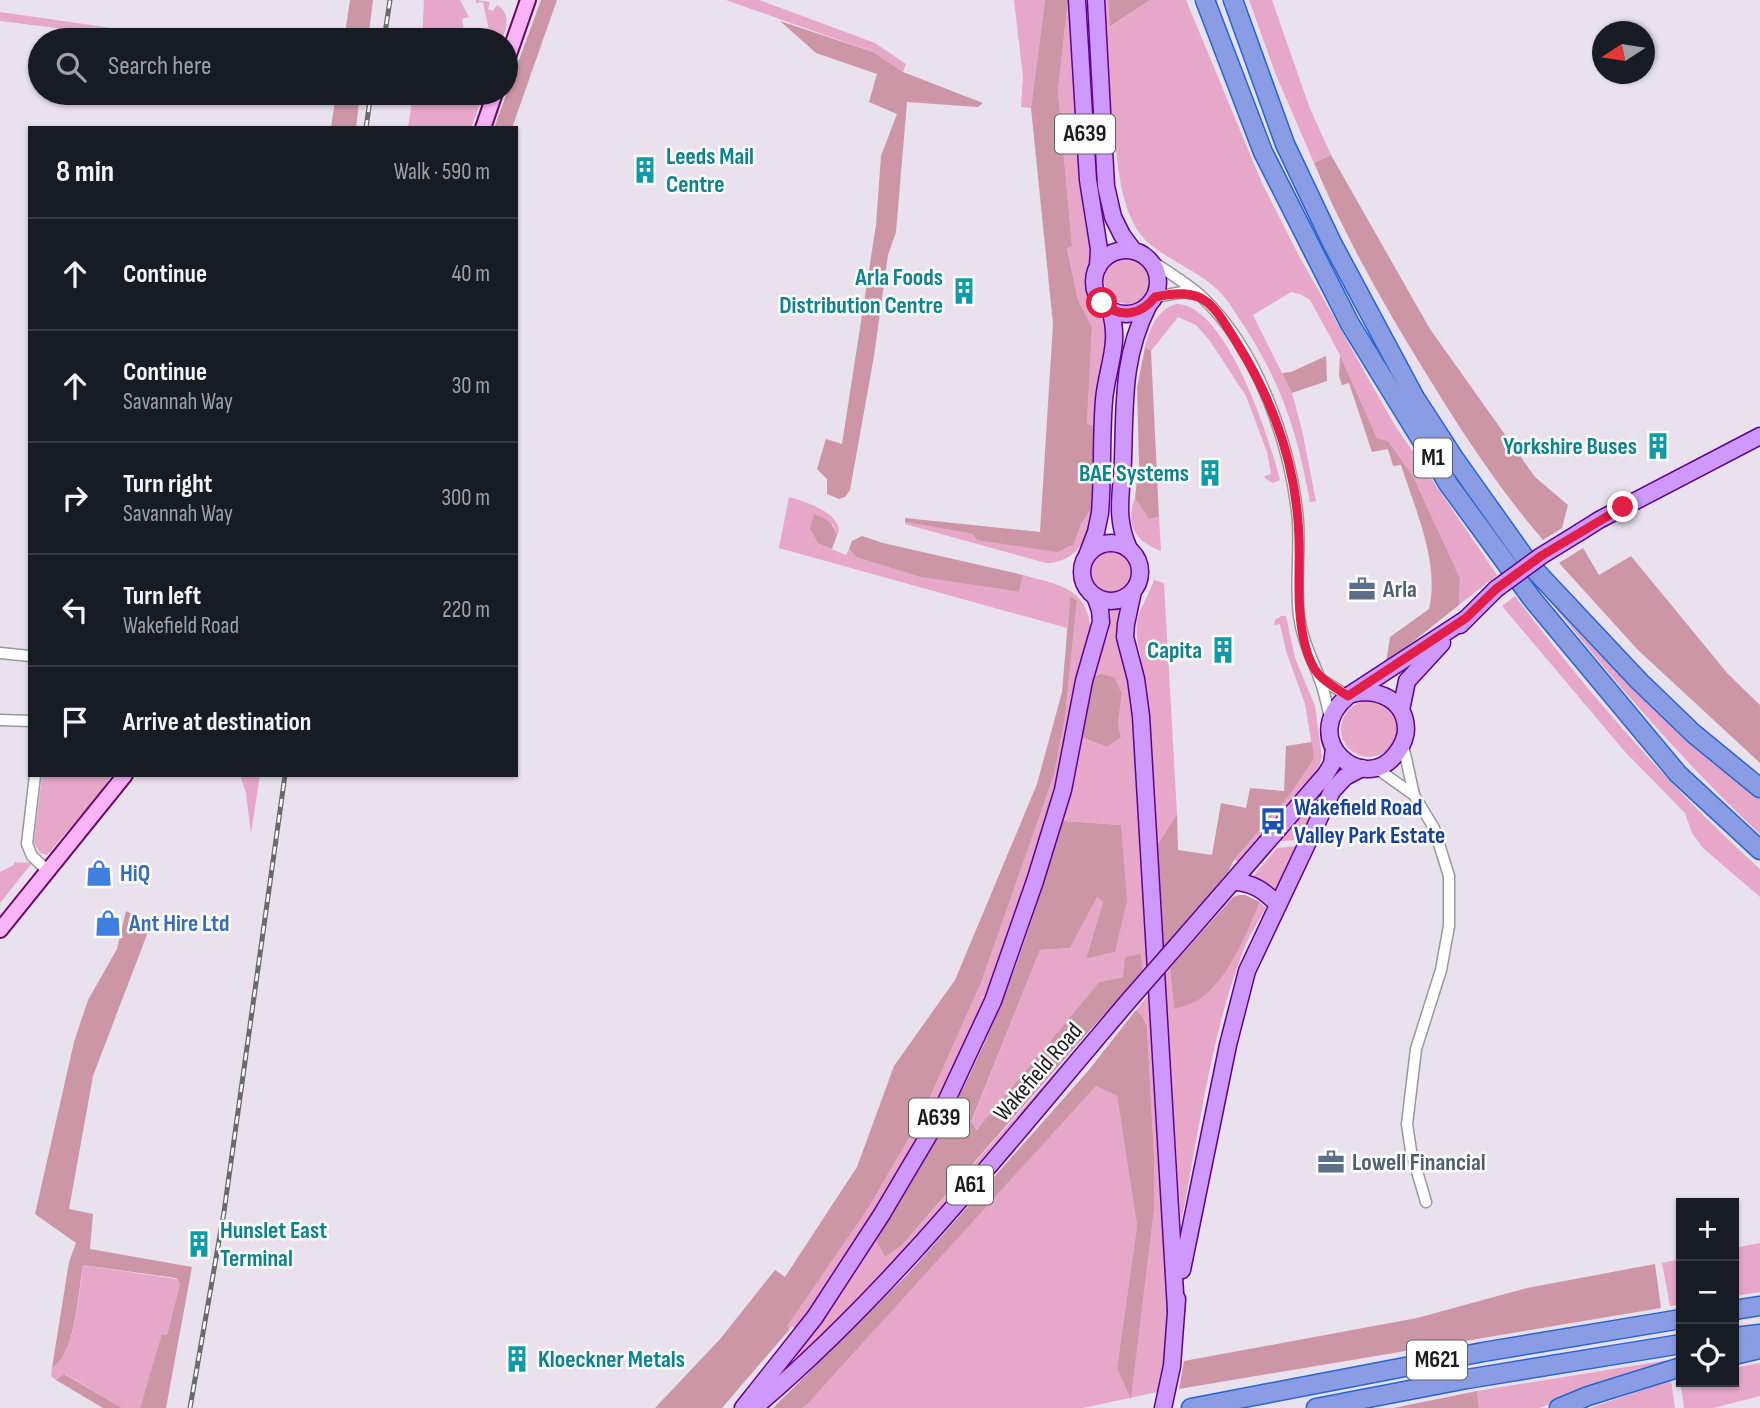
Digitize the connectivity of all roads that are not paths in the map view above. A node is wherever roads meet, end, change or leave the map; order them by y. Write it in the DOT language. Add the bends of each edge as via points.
graph roads {
  1 [pos="528,0"];
  2 [pos="1077,0"];
  3 [pos="1096,0"];
  4 [pos="1205,0"];
  5 [pos="1233,0"];
  6 [pos="518,28"];
  7 [pos="491,105"];
  8 [pos="483,126"];
  9 [pos="1133,250"];
  10 [pos="1149,259"];
  11 [pos="1098,267"];
  12 [pos="1199,295"];
  13 [pos="1152,301"];
  14 [pos="1110,310"];
  15 [pos="1760,436"];
  16 [pos="1129,549"];
  17 [pos="1088,553"];
  18 [pos="1133,591"];
  19 [pos="1095,596"];
  20 [pos="1466,618"];
  21 [pos="0,653"];
  22 [pos="28,656"];
  23 [pos="1319,678"];
  24 [pos="1350,695"];
  25 [pos="1401,710"];
  26 [pos="1331,718"];
  27 [pos="0,720"];
  28 [pos="28,722"];
  29 [pos="1403,745"];
  30 [pos="1334,749"];
  31 [pos="1369,768"];
  32 [pos="35,777"];
  33 [pos="122,777"];
  34 [pos="1760,788"];
  35 [pos="1414,795"];
  36 [pos="1760,850"];
  37 [pos="48,871"];
  38 [pos="1233,882"];
  39 [pos="1278,905"];
  40 [pos="0,930"];
  41 [pos="1426,1202"];
  42 [pos="1760,1306"];
  43 [pos="1739,1309"];
  44 [pos="1176,1310"];
  45 [pos="1676,1320"];
  46 [pos="1760,1334"];
  47 [pos="1739,1336"];
  48 [pos="1676,1345"];
  49 [pos="1760,1349"];
  50 [pos="1739,1354"];
  51 [pos="1676,1369"];
  52 [pos="743,1408"];
  53 [pos="754,1408"];
  54 [pos="1163,1408"];
  55 [pos="1193,1408"];
  56 [pos="1316,1408"];
  57 [pos="1559,1408"];
  1 -- 6 [label="main road"];
  2 -- 11 [label="main road, A639"];
  3 -- 9 [label="main road, A639" via="1106,186 1114,217"];
  4 -- 36 [label="highway, M1" via="1263,152 1350,324 1450,485 1533,600 1678,774"];
  5 -- 34 [label="highway, M1" via="1285,144 1326,230 1415,398 1454,458 1530,565 1639,681"];
  7 -- 8 [label="main road"];
  9 -- 10 [label="main road"];
  9 -- 11 [label="main road" via="1116,251"];
  10 -- 12 [label="street"];
  10 -- 13 [label="main road" via="1158,275"];
  11 -- 14 [label="main road" via="1094,286"];
  12 -- 13 [label="street" via="1183,292"];
  12 -- 23 [label="street" via="1256,373 1274,412 1296,505 1299,618"];
  13 -- 14 [label="main road" via="1137,312"];
  13 -- 16 [label="main road" via="1136,329 1125,394 1119,512"];
  14 -- 17 [label="main road" via="1116,332 1104,397 1100,513"];
  15 -- 20 [label="main road, bridge" via="1599,520 1496,589"];
  16 -- 17 [label="main road" via="1112,542"];
  16 -- 18 [label="main road" via="1140,574"];
  17 -- 19 [label="main road" via="1082,574"];
  18 -- 19 [label="main road" via="1115,601"];
  18 -- 44 [label="main road" via="1125,637 1141,716"];
  19 -- 52 [label="main road, A639" via="1100,610 1099,635 1084,681 1062,790 993,1001 937,1121 882,1214 815,1317"];
  20 -- 24 [label="main road"];
  20 -- 25 [label="main road" via="1407,681"];
  21 -- 22 [label="street"];
  23 -- 24 [label="street"];
  23 -- 26 [label="street"];
  24 -- 25 [label="main road" via="1379,693"];
  24 -- 26 [label="main road"];
  25 -- 29 [label="main road" via="1406,725"];
  26 -- 30 [label="main road, Wakefield Road / A61" via="1329,734"];
  27 -- 28 [label="street"];
  29 -- 31 [label="main road" via="1392,760"];
  29 -- 35 [label="street"];
  30 -- 31 [label="main road" via="1350,765"];
  30 -- 38 [label="main road, Wakefield Road / A61" via="1326,774"];
  31 -- 35 [label="street"];
  31 -- 39 [label="main road" via="1345,777 1332,791"];
  32 -- 37 [label="street" via="27,844"];
  33 -- 37 [label="main road"];
  35 -- 41 [label="street" via="1434,828 1449,876 1449,926 1441,970 1416,1049 1407,1124"];
  37 -- 40 [label="main road"];
  38 -- 39 [label="main road" via="1257,887"];
  38 -- 53 [label="main road, Wakefield Road / A61, bridge" via="899,1269 804,1366"];
  39 -- 44 [label="main road" via="1247,971 1228,1045"];
  42 -- 43 [label="highway"];
  44 -- 54 [label="main road"];
  45 -- 55 [label="highway, M621"];
  46 -- 47 [label="highway"];
  48 -- 56 [label="highway, M621"];
  49 -- 50 [label="highway"];
  51 -- 57 [label="highway"];
}
